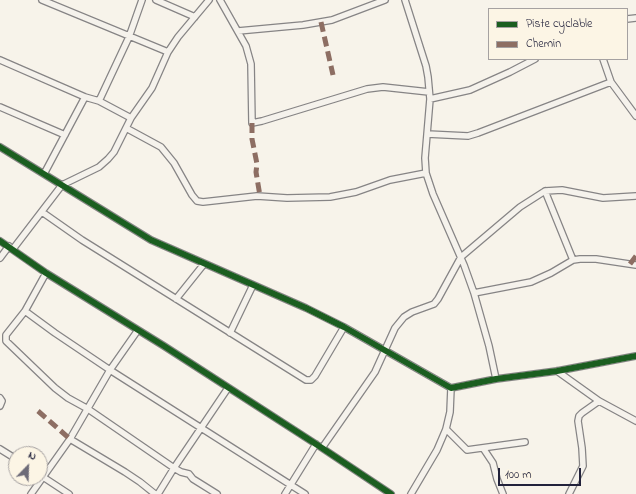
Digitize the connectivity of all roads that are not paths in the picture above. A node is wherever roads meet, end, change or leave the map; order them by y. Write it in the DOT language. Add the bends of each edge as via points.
graph roads {
  1 [pos="42,0"];
  2 [pos="142,0"];
  3 [pos="156,0"];
  4 [pos="209,0"];
  5 [pos="220,0"];
  6 [pos="385,0"];
  7 [pos="405,0"];
  8 [pos="195,17"];
  9 [pos="238,31"];
  10 [pos="129,37"];
  11 [pos="168,52"];
  12 [pos="0,60"];
  13 [pos="533,60"];
  14 [pos="604,60"];
  15 [pos="611,82"];
  16 [pos="429,92"];
  17 [pos="85,97"];
  18 [pos="430,99"];
  19 [pos="100,101"];
  20 [pos="0,107"];
  21 [pos="636,116"];
  22 [pos="131,118"];
  23 [pos="126,128"];
  24 [pos="427,134"];
  25 [pos="65,135"];
  26 [pos="0,147"];
  27 [pos="426,173"];
  28 [pos="44,174"];
  29 [pos="62,185"];
  30 [pos="545,191"];
  31 [pos="636,196"];
  32 [pos="42,212"];
  33 [pos="0,241"];
  34 [pos="11,247"];
  35 [pos="461,257"];
  36 [pos="0,258"];
  37 [pos="573,260"];
  38 [pos="204,264"];
  39 [pos="636,265"];
  40 [pos="46,273"];
  41 [pos="253,285"];
  42 [pos="474,293"];
  43 [pos="176,299"];
  44 [pos="25,311"];
  45 [pos="344,327"];
  46 [pos="138,330"];
  47 [pos="230,332"];
  48 [pos="386,350"];
  49 [pos="636,356"];
  50 [pos="110,370"];
  51 [pos="556,371"];
  52 [pos="496,380"];
  53 [pos="228,388"];
  54 [pos="451,388"];
  55 [pos="0,398"];
  56 [pos="599,401"];
  57 [pos="0,406"];
  58 [pos="88,409"];
  59 [pos="635,419"];
  60 [pos="202,428"];
  61 [pos="446,430"];
  62 [pos="70,439"];
  63 [pos="525,442"];
  64 [pos="316,444"];
  65 [pos="322,448"];
  66 [pos="483,448"];
  67 [pos="48,467"];
  68 [pos="174,468"];
  69 [pos="48,480"];
  70 [pos="291,485"];
  71 [pos="69,494"];
  72 [pos="154,494"];
  73 [pos="158,494"];
  74 [pos="217,494"];
  75 [pos="285,494"];
  76 [pos="305,494"];
  77 [pos="391,494"];
  78 [pos="411,494"];
  79 [pos="503,494"];
  80 [pos="569,494"];
  1 -- 10 [label="street"];
  2 -- 10 [label="street"];
  3 -- 8 [label="street"];
  4 -- 8 [label="street"];
  5 -- 9 [label="street"];
  6 -- 9 [label="street" via="332,20"];
  7 -- 16 [label="street" via="426,66"];
  8 -- 11 [label="street"];
  9 -- 16 [label="street" via="251,64 252,123 367,89 384,87"];
  10 -- 11 [label="street"];
  10 -- 19 [label="street"];
  11 -- 22 [label="street" via="152,88"];
  12 -- 17 [label="street"];
  13 -- 18 [label="street" via="470,90"];
  14 -- 15 [label="street"];
  15 -- 21 [label="street"];
  15 -- 24 [label="street" via="468,136"];
  16 -- 18 [label="street"];
  17 -- 19 [label="street"];
  17 -- 25 [label="street"];
  18 -- 24 [label="street"];
  19 -- 22 [label="street"];
  20 -- 25 [label="street"];
  22 -- 23 [label="street"];
  23 -- 27 [label="street" via="161,147 174,163 192,195 197,201 203,202 257,196 330,197"];
  23 -- 29 [label="street" via="108,160"];
  24 -- 27 [label="street"];
  25 -- 28 [label="street"];
  26 -- 28 [label="street"];
  27 -- 35 [label="street"];
  28 -- 29 [label="street"];
  29 -- 32 [label="street"];
  29 -- 38 [label="street" via="144,236"];
  30 -- 31 [label="street" via="562,190 603,198"];
  30 -- 35 [label="street" via="520,207"];
  30 -- 37 [label="street"];
  32 -- 34 [label="street"];
  32 -- 43 [label="street"];
  33 -- 34 [label="street"];
  34 -- 36 [label="street"];
  34 -- 40 [label="street"];
  35 -- 42 [label="street"];
  35 -- 48 [label="street" via="434,304 404,317"];
  37 -- 39 [label="street" via="596,259"];
  37 -- 42 [label="street" via="531,282"];
  38 -- 41 [label="street"];
  38 -- 43 [label="street"];
  40 -- 44 [label="street"];
  40 -- 46 [label="street"];
  41 -- 45 [label="street"];
  41 -- 47 [label="street"];
  42 -- 52 [label="street"];
  43 -- 47 [label="street"];
  44 -- 50 [label="street"];
  44 -- 58 [label="street" via="6,335 6,340 55,388"];
  45 -- 47 [label="street" via="311,380 306,380"];
  45 -- 48 [label="street"];
  46 -- 50 [label="street"];
  46 -- 53 [label="street"];
  48 -- 54 [label="street"];
  48 -- 65 [label="street" via="375,372"];
  49 -- 51 [label="street"];
  50 -- 58 [label="street"];
  50 -- 60 [label="street"];
  51 -- 52 [label="street"];
  51 -- 56 [label="street"];
  52 -- 54 [label="street"];
  53 -- 60 [label="street"];
  53 -- 64 [label="street"];
  54 -- 61 [label="street"];
  55 -- 57 [label="street"];
  56 -- 59 [label="street"];
  56 -- 80 [label="street" via="579,416 583,466"];
  58 -- 62 [label="street"];
  58 -- 68 [label="street"];
  60 -- 68 [label="street"];
  60 -- 70 [label="street"];
  61 -- 66 [label="street" via="465,450"];
  61 -- 78 [label="street"];
  62 -- 67 [label="street"];
  62 -- 72 [label="street" via="125,472"];
  63 -- 66 [label="street"];
  64 -- 65 [label="street"];
  64 -- 70 [label="street"];
  65 -- 77 [label="street"];
  66 -- 79 [label="street" via="493,463"];
  68 -- 73 [label="street"];
  68 -- 74 [label="street" via="187,473"];
  69 -- 71 [label="street"];
  70 -- 75 [label="street"];
  70 -- 76 [label="street"];
}
